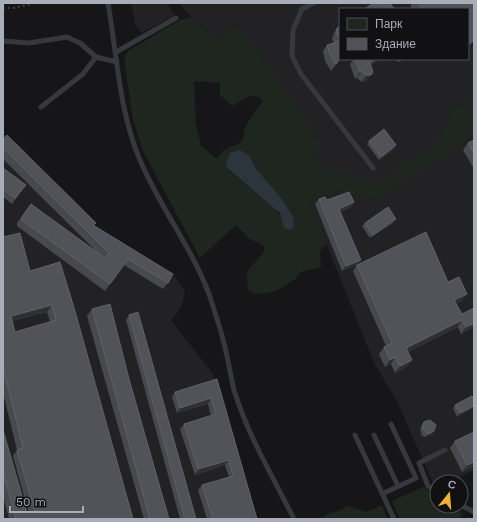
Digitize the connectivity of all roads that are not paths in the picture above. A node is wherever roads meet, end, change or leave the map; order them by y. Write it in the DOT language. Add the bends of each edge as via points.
graph roads {
  1 [pos="108,3"];
  2 [pos="313,3"];
  3 [pos="176,18"];
  4 [pos="3,42"];
  5 [pos="116,52"];
  6 [pos="96,57"];
  7 [pos="117,62"];
  8 [pos="41,107"];
  9 [pos="373,168"];
  10 [pos="391,424"];
  11 [pos="355,435"];
  12 [pos="374,435"];
  13 [pos="444,450"];
  14 [pos="398,486"];
  15 [pos="429,487"];
  16 [pos="382,494"];
  17 [pos="294,519"];
  18 [pos="394,519"];
  1 -- 5 [label="lane"];
  2 -- 9 [label="lane" via="302,10 293,30 292,56 301,74"];
  3 -- 5 [label="lane"];
  4 -- 6 [label="lane" via="29,43 67,37 80,43"];
  5 -- 7 [label="lane"];
  6 -- 7 [label="lane"];
  6 -- 8 [label="lane" via="83,74"];
  7 -- 17 [label="lane" via="126,117 140,160 196,264 226,350 234,390 255,446"];
  10 -- 14 [label="lane" via="416,478"];
  11 -- 16 [label="lane"];
  12 -- 14 [label="lane"];
  13 -- 15 [label="lane" via="419,463"];
  14 -- 16 [label="lane"];
  16 -- 18 [label="lane"];
}
